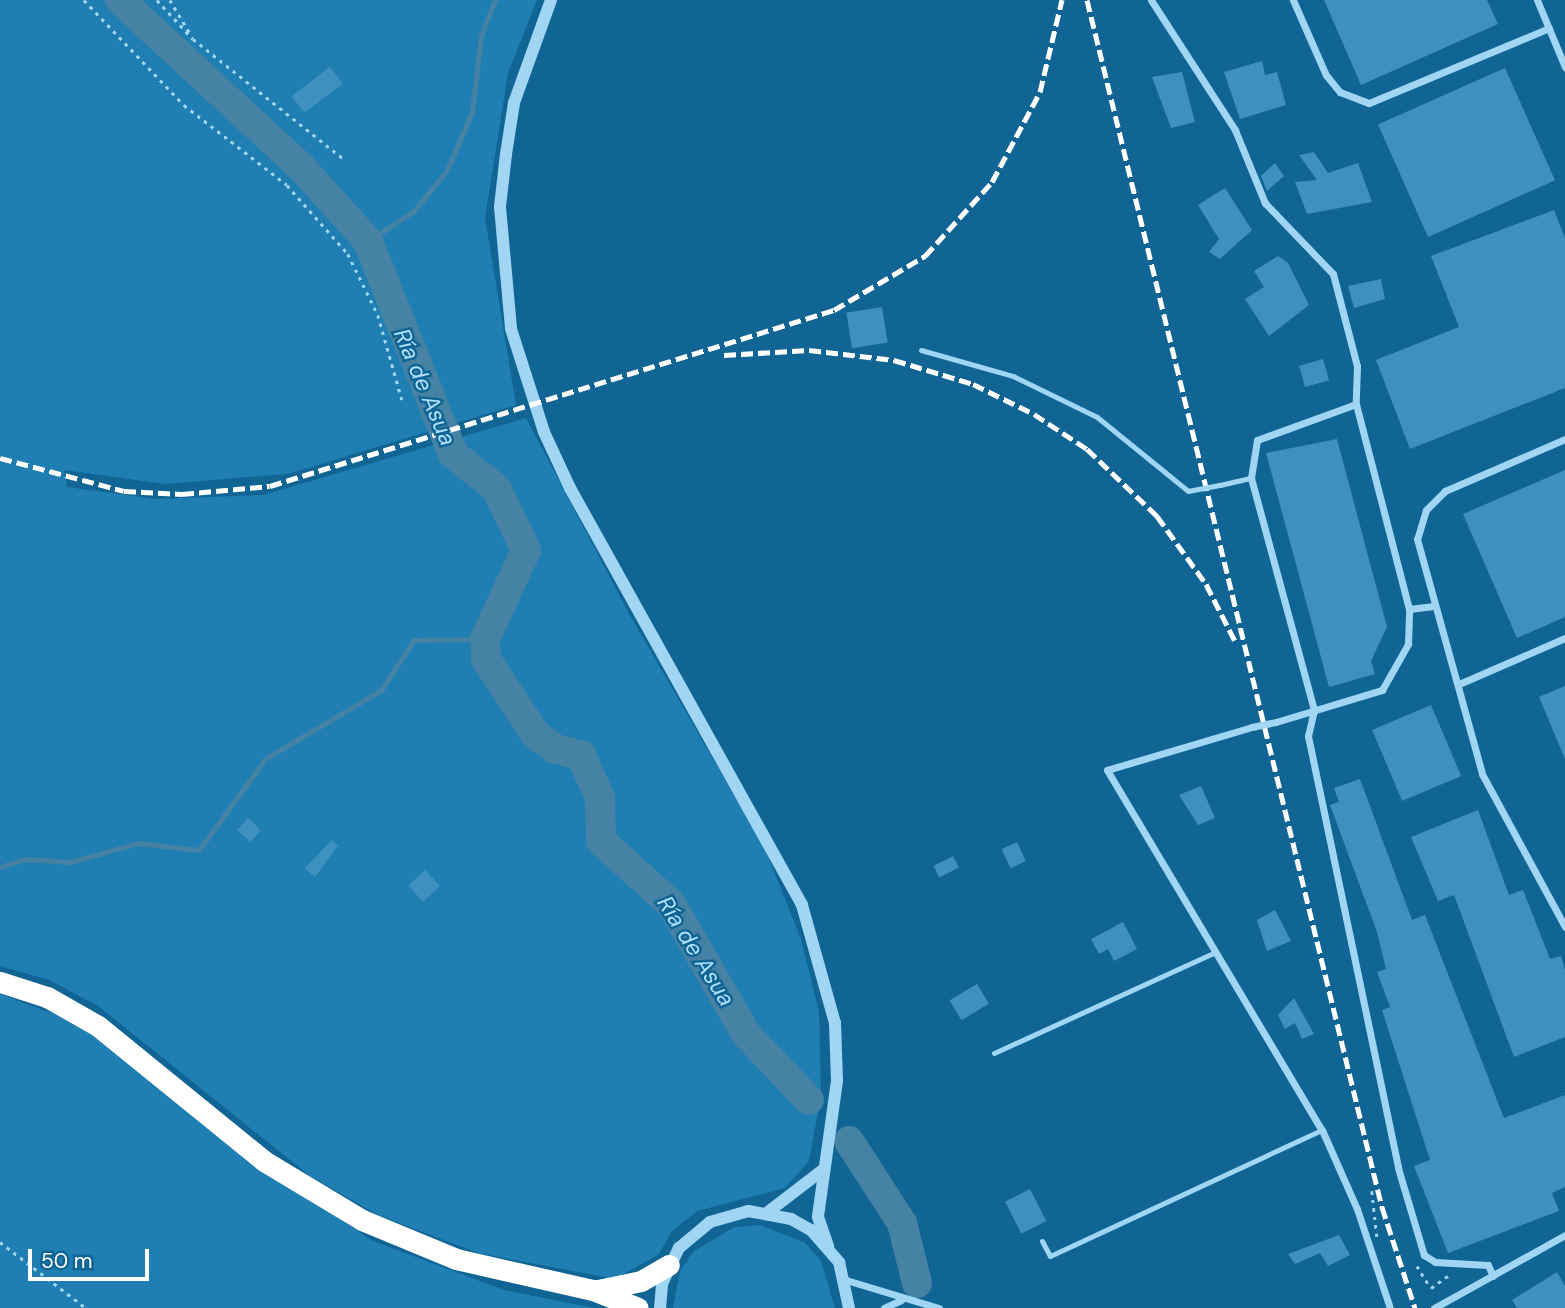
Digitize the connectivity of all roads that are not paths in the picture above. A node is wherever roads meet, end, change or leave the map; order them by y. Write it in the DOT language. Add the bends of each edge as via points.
graph roads {
  1 [pos="551,0"];
  2 [pos="1151,0"];
  3 [pos="1293,0"];
  4 [pos="1537,0"];
  5 [pos="1549,28"];
  6 [pos="1565,67"];
  7 [pos="921,350"];
  8 [pos="1356,404"];
  9 [pos="1565,439"];
  10 [pos="1251,478"];
  11 [pos="1432,606"];
  12 [pos="1409,609"];
  13 [pos="1565,638"];
  14 [pos="1459,684"];
  15 [pos="1314,710"];
  16 [pos="1565,927"];
  17 [pos="1213,953"];
  18 [pos="0,982"];
  19 [pos="994,1053"];
  20 [pos="1322,1130"];
  21 [pos="824,1168"];
  22 [pos="768,1212"];
  23 [pos="1565,1235"];
  24 [pos="1042,1241"];
  25 [pos="828,1246"];
  26 [pos="669,1265"];
  27 [pos="1493,1276"];
  28 [pos="846,1280"];
  29 [pos="593,1290"];
  30 [pos="901,1300"];
  31 [pos="638,1308"];
  32 [pos="660,1308"];
  33 [pos="849,1308"];
  34 [pos="884,1308"];
  35 [pos="939,1308"];
  36 [pos="1390,1308"];
  37 [pos="1434,1308"];
  1 -- 21 [label="street" via="514,103 500,207 506,291 524,378 570,488 778,853 830,992 837,1081"];
  2 -- 8 [label="street" via="1235,130 1265,203 1333,274 1357,366"];
  3 -- 5 [label="street" via="1326,75 1340,92 1368,103"];
  4 -- 5 [label="street"];
  5 -- 6 [label="street"];
  7 -- 10 [label="lane, bridge" via="1013,376 1097,417 1188,491"];
  8 -- 10 [label="street" via="1257,440"];
  8 -- 12 [label="street"];
  9 -- 11 [label="street" via="1446,491 1426,510 1417,539"];
  10 -- 15 [label="street"];
  11 -- 12 [label="street"];
  11 -- 14 [label="street"];
  12 -- 15 [label="street" via="1408,644 1382,690"];
  13 -- 14 [label="street"];
  14 -- 16 [label="street" via="1482,774"];
  15 -- 17 [label="street, bridge" via="1107,769"];
  15 -- 27 [label="street" via="1308,736 1353,967 1424,1255 1435,1262 1488,1265"];
  17 -- 19 [label="lane"];
  17 -- 20 [label="street"];
  18 -- 29 [label="highway" via="47,997 98,1026 264,1161 362,1220 482,1267"];
  20 -- 24 [label="lane" via="1050,1256"];
  20 -- 36 [label="street"];
  21 -- 22 [label="street"];
  21 -- 25 [label="street" via="818,1217"];
  22 -- 25 [label="street" via="791,1219"];
  22 -- 26 [label="street" via="710,1222"];
  23 -- 27 [label="street"];
  25 -- 28 [label="street"];
  26 -- 29 [label="highway" via="641,1281"];
  26 -- 32 [label="street"];
  27 -- 37 [label="street"];
  28 -- 30 [label="street"];
  28 -- 33 [label="street"];
  29 -- 31 [label="highway"];
  30 -- 34 [label="street"];
  30 -- 35 [label="street"];
}
